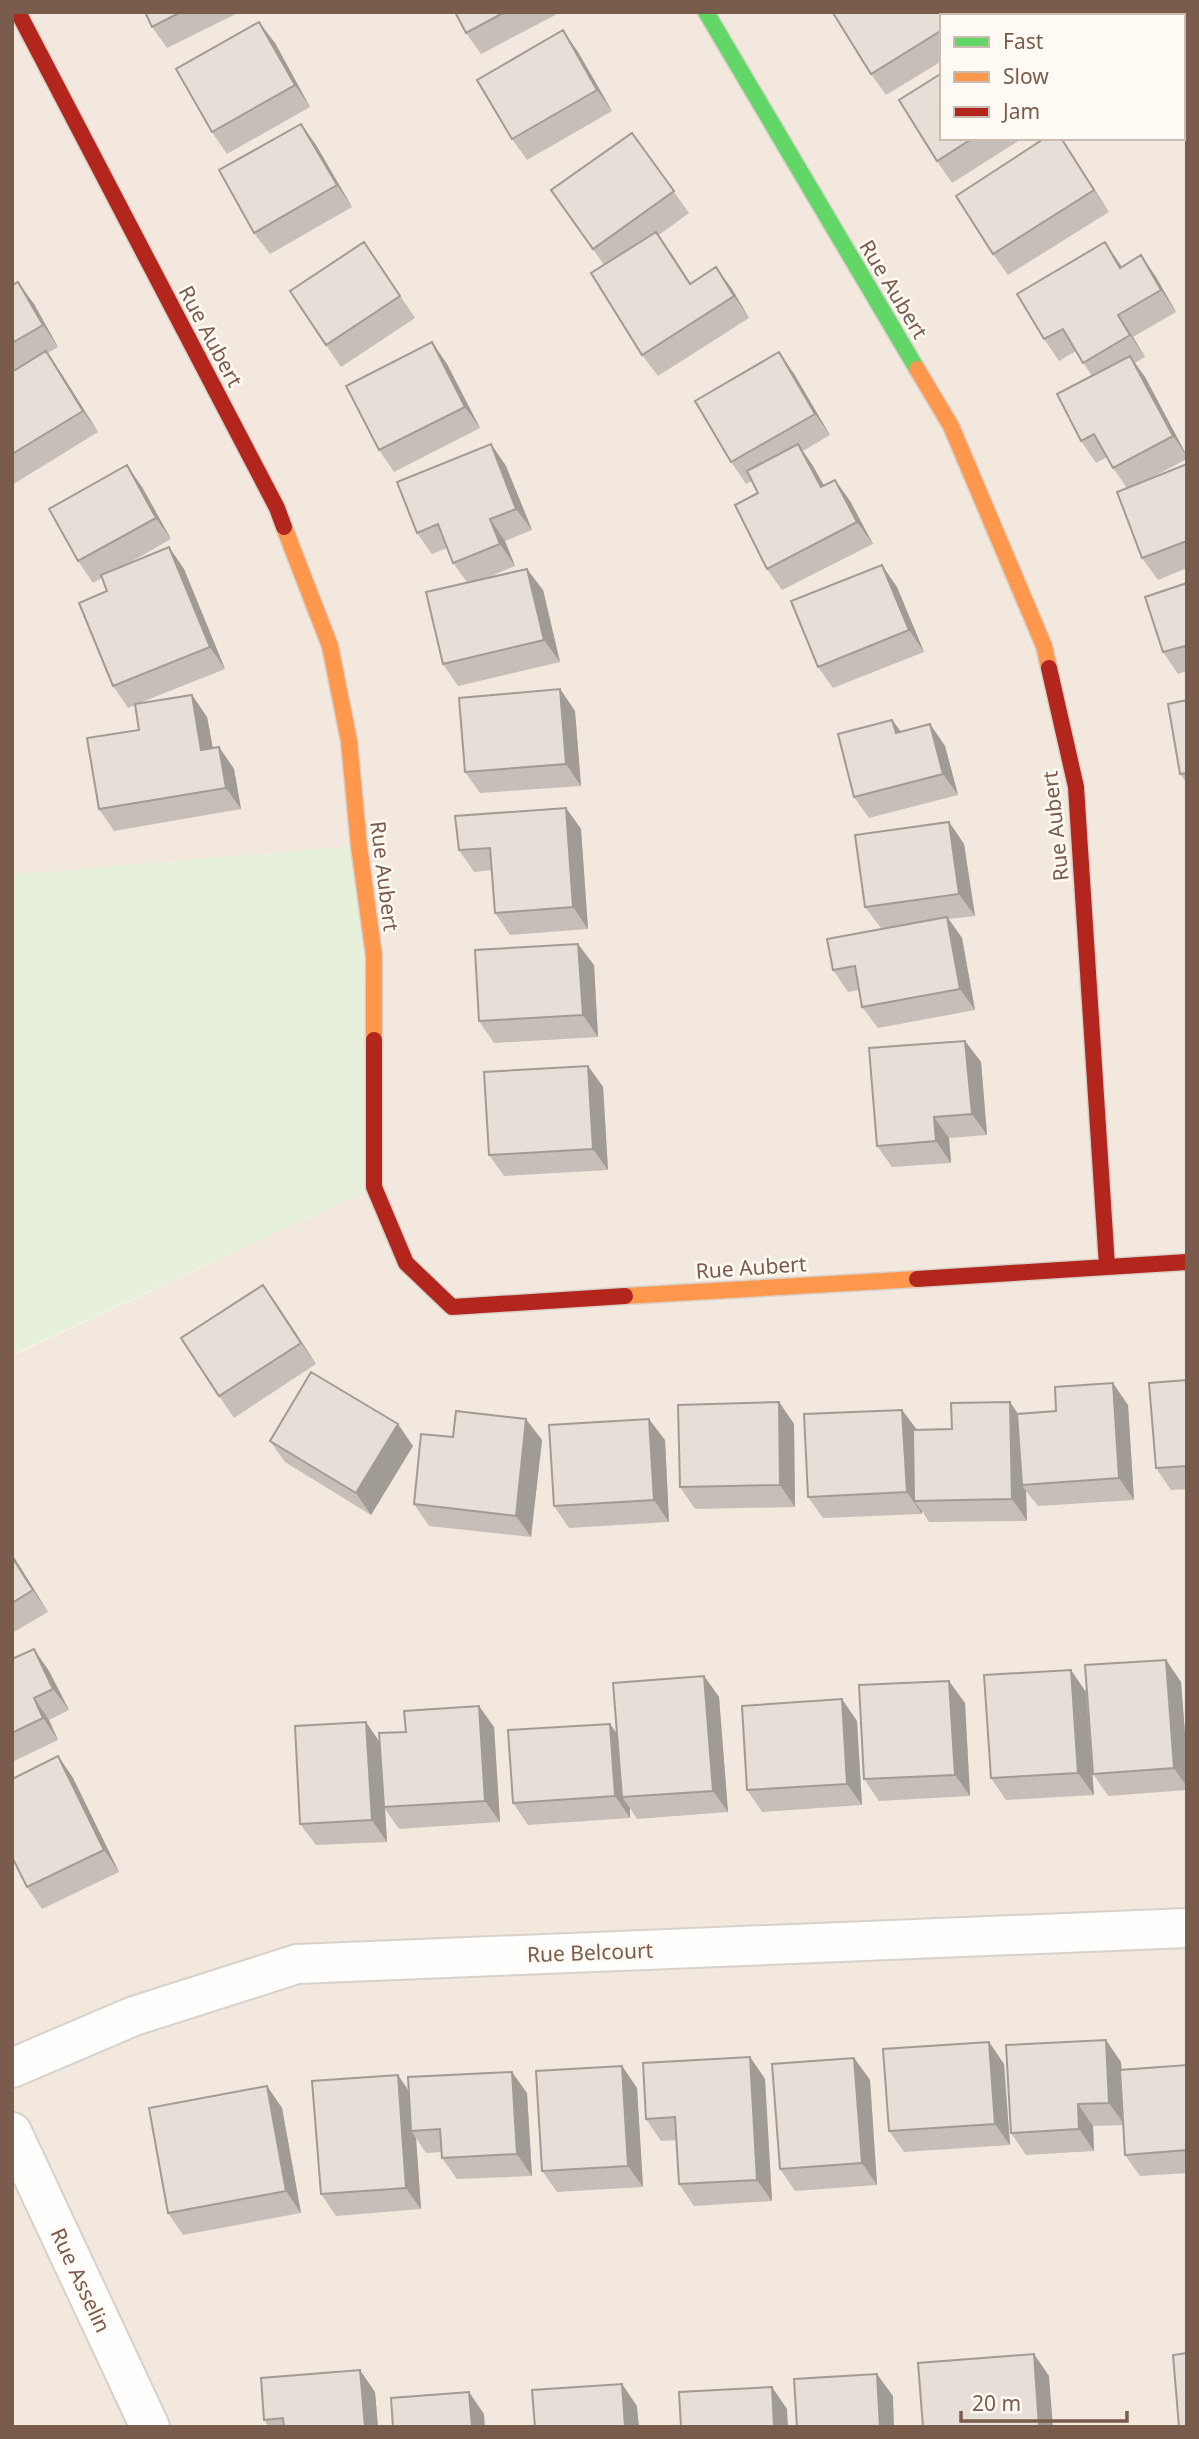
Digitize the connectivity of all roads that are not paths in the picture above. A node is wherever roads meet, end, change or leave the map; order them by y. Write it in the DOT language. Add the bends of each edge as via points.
graph roads {
  1 [pos="18,12"];
  2 [pos="706,12"];
  3 [pos="1187,1262"];
  4 [pos="1107,1266"];
  5 [pos="1187,1927"];
  6 [pos="12,2068"];
  7 [pos="12,2132"];
  8 [pos="150,2427"];
  1 -- 4 [label="street, Rue Aubert" via="277,508 330,646 349,741 374,956 374,1187 406,1263 452,1307"];
  2 -- 4 [label="street, Rue Aubert" via="951,426 1044,646 1076,787"];
  3 -- 4 [label="street"];
  5 -- 6 [label="street, Rue Belcourt" via="298,1964 134,2016"];
  7 -- 8 [label="street, Rue Asselin"];
}
